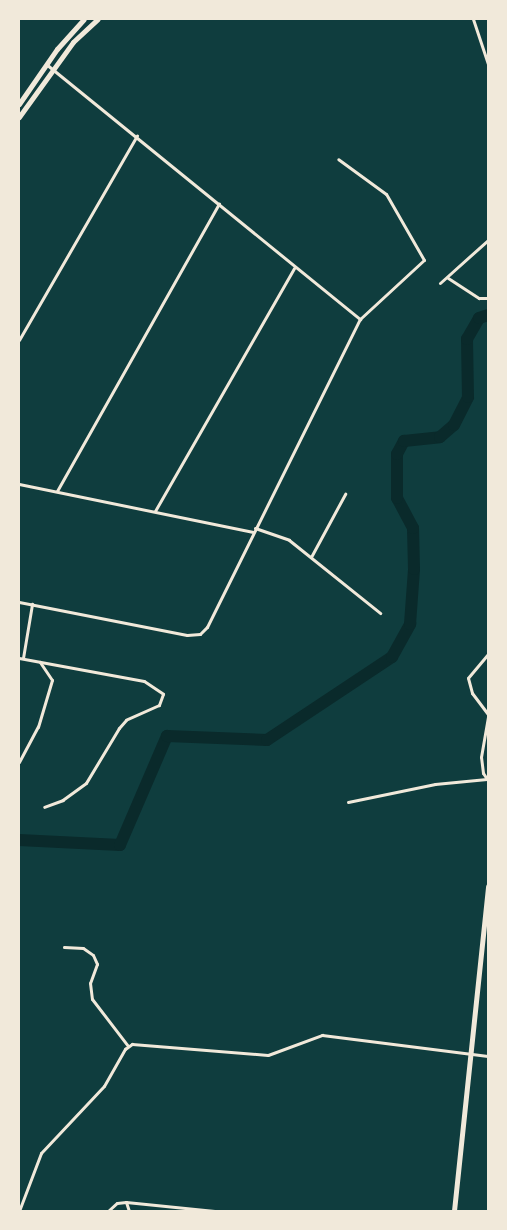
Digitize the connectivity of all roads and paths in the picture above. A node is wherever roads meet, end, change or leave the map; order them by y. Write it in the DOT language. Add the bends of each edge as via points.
graph roads {
  1 [pos="84,19"];
  2 [pos="98,19"];
  3 [pos="473,19"];
  4 [pos="46,64"];
  5 [pos="488,64"];
  6 [pos="52,69"];
  7 [pos="19,104"];
  8 [pos="19,117"];
  9 [pos="137,136"];
  10 [pos="338,159"];
  11 [pos="219,204"];
  12 [pos="488,240"];
  13 [pos="294,268"];
  14 [pos="448,278"];
  15 [pos="440,283"];
  16 [pos="488,298"];
  17 [pos="360,319"];
  18 [pos="19,340"];
  19 [pos="19,484"];
  20 [pos="57,491"];
  21 [pos="345,494"];
  22 [pos="155,511"];
  23 [pos="255,528"];
  24 [pos="253,532"];
  25 [pos="311,558"];
  26 [pos="19,602"];
  27 [pos="32,604"];
  28 [pos="380,613"];
  29 [pos="488,654"];
  30 [pos="21,658"];
  31 [pos="40,662"];
  32 [pos="488,715"];
  33 [pos="19,762"];
  34 [pos="488,779"];
  35 [pos="348,802"];
  36 [pos="44,807"];
  37 [pos="488,887"];
  38 [pos="64,947"];
  39 [pos="128,1046"];
  40 [pos="470,1054"];
  41 [pos="488,1056"];
  42 [pos="126,1202"];
  43 [pos="19,1211"];
  44 [pos="108,1211"];
  45 [pos="128,1211"];
  46 [pos="215,1211"];
  47 [pos="454,1211"];
  1 -- 4 [label="main road"];
  2 -- 6 [label="main road" via="73,42"];
  3 -- 5 [label="street"];
  4 -- 6 [label="street"];
  4 -- 7 [label="main road"];
  6 -- 8 [label="main road"];
  6 -- 9 [label="street"];
  9 -- 11 [label="street"];
  9 -- 18 [label="street"];
  10 -- 17 [label="street" via="386,194 424,258 422,264"];
  11 -- 13 [label="street"];
  11 -- 20 [label="street"];
  12 -- 14 [label="street"];
  13 -- 17 [label="street"];
  13 -- 22 [label="street"];
  14 -- 15 [label="street"];
  14 -- 16 [label="street" via="479,298"];
  17 -- 23 [label="street"];
  19 -- 20 [label="street"];
  20 -- 22 [label="street"];
  21 -- 25 [label="street"];
  22 -- 24 [label="street"];
  23 -- 24 [label="street"];
  23 -- 25 [label="street" via="289,540"];
  24 -- 27 [label="street" via="207,628 200,634 187,635"];
  25 -- 28 [label="street"];
  26 -- 27 [label="street"];
  27 -- 30 [label="street"];
  29 -- 32 [label="street" via="468,678 472,693"];
  30 -- 31 [label="street"];
  31 -- 33 [label="street" via="52,680 38,727"];
  31 -- 36 [label="street" via="144,681 159,688 163,700 126,720 86,783 63,800"];
  32 -- 34 [label="street" via="481,757 482,773"];
  34 -- 35 [label="street" via="456,780"];
  37 -- 40 [label="street"];
  38 -- 39 [label="street" via="83,948 93,955 97,964 90,983 92,999"];
  39 -- 40 [label="street" via="139,1043 268,1055 322,1035"];
  39 -- 43 [label="street" via="104,1086 41,1153"];
  40 -- 41 [label="street"];
  40 -- 47 [label="street"];
  42 -- 44 [label="street" via="117,1203"];
  42 -- 45 [label="street"];
  42 -- 46 [label="street"];
}
